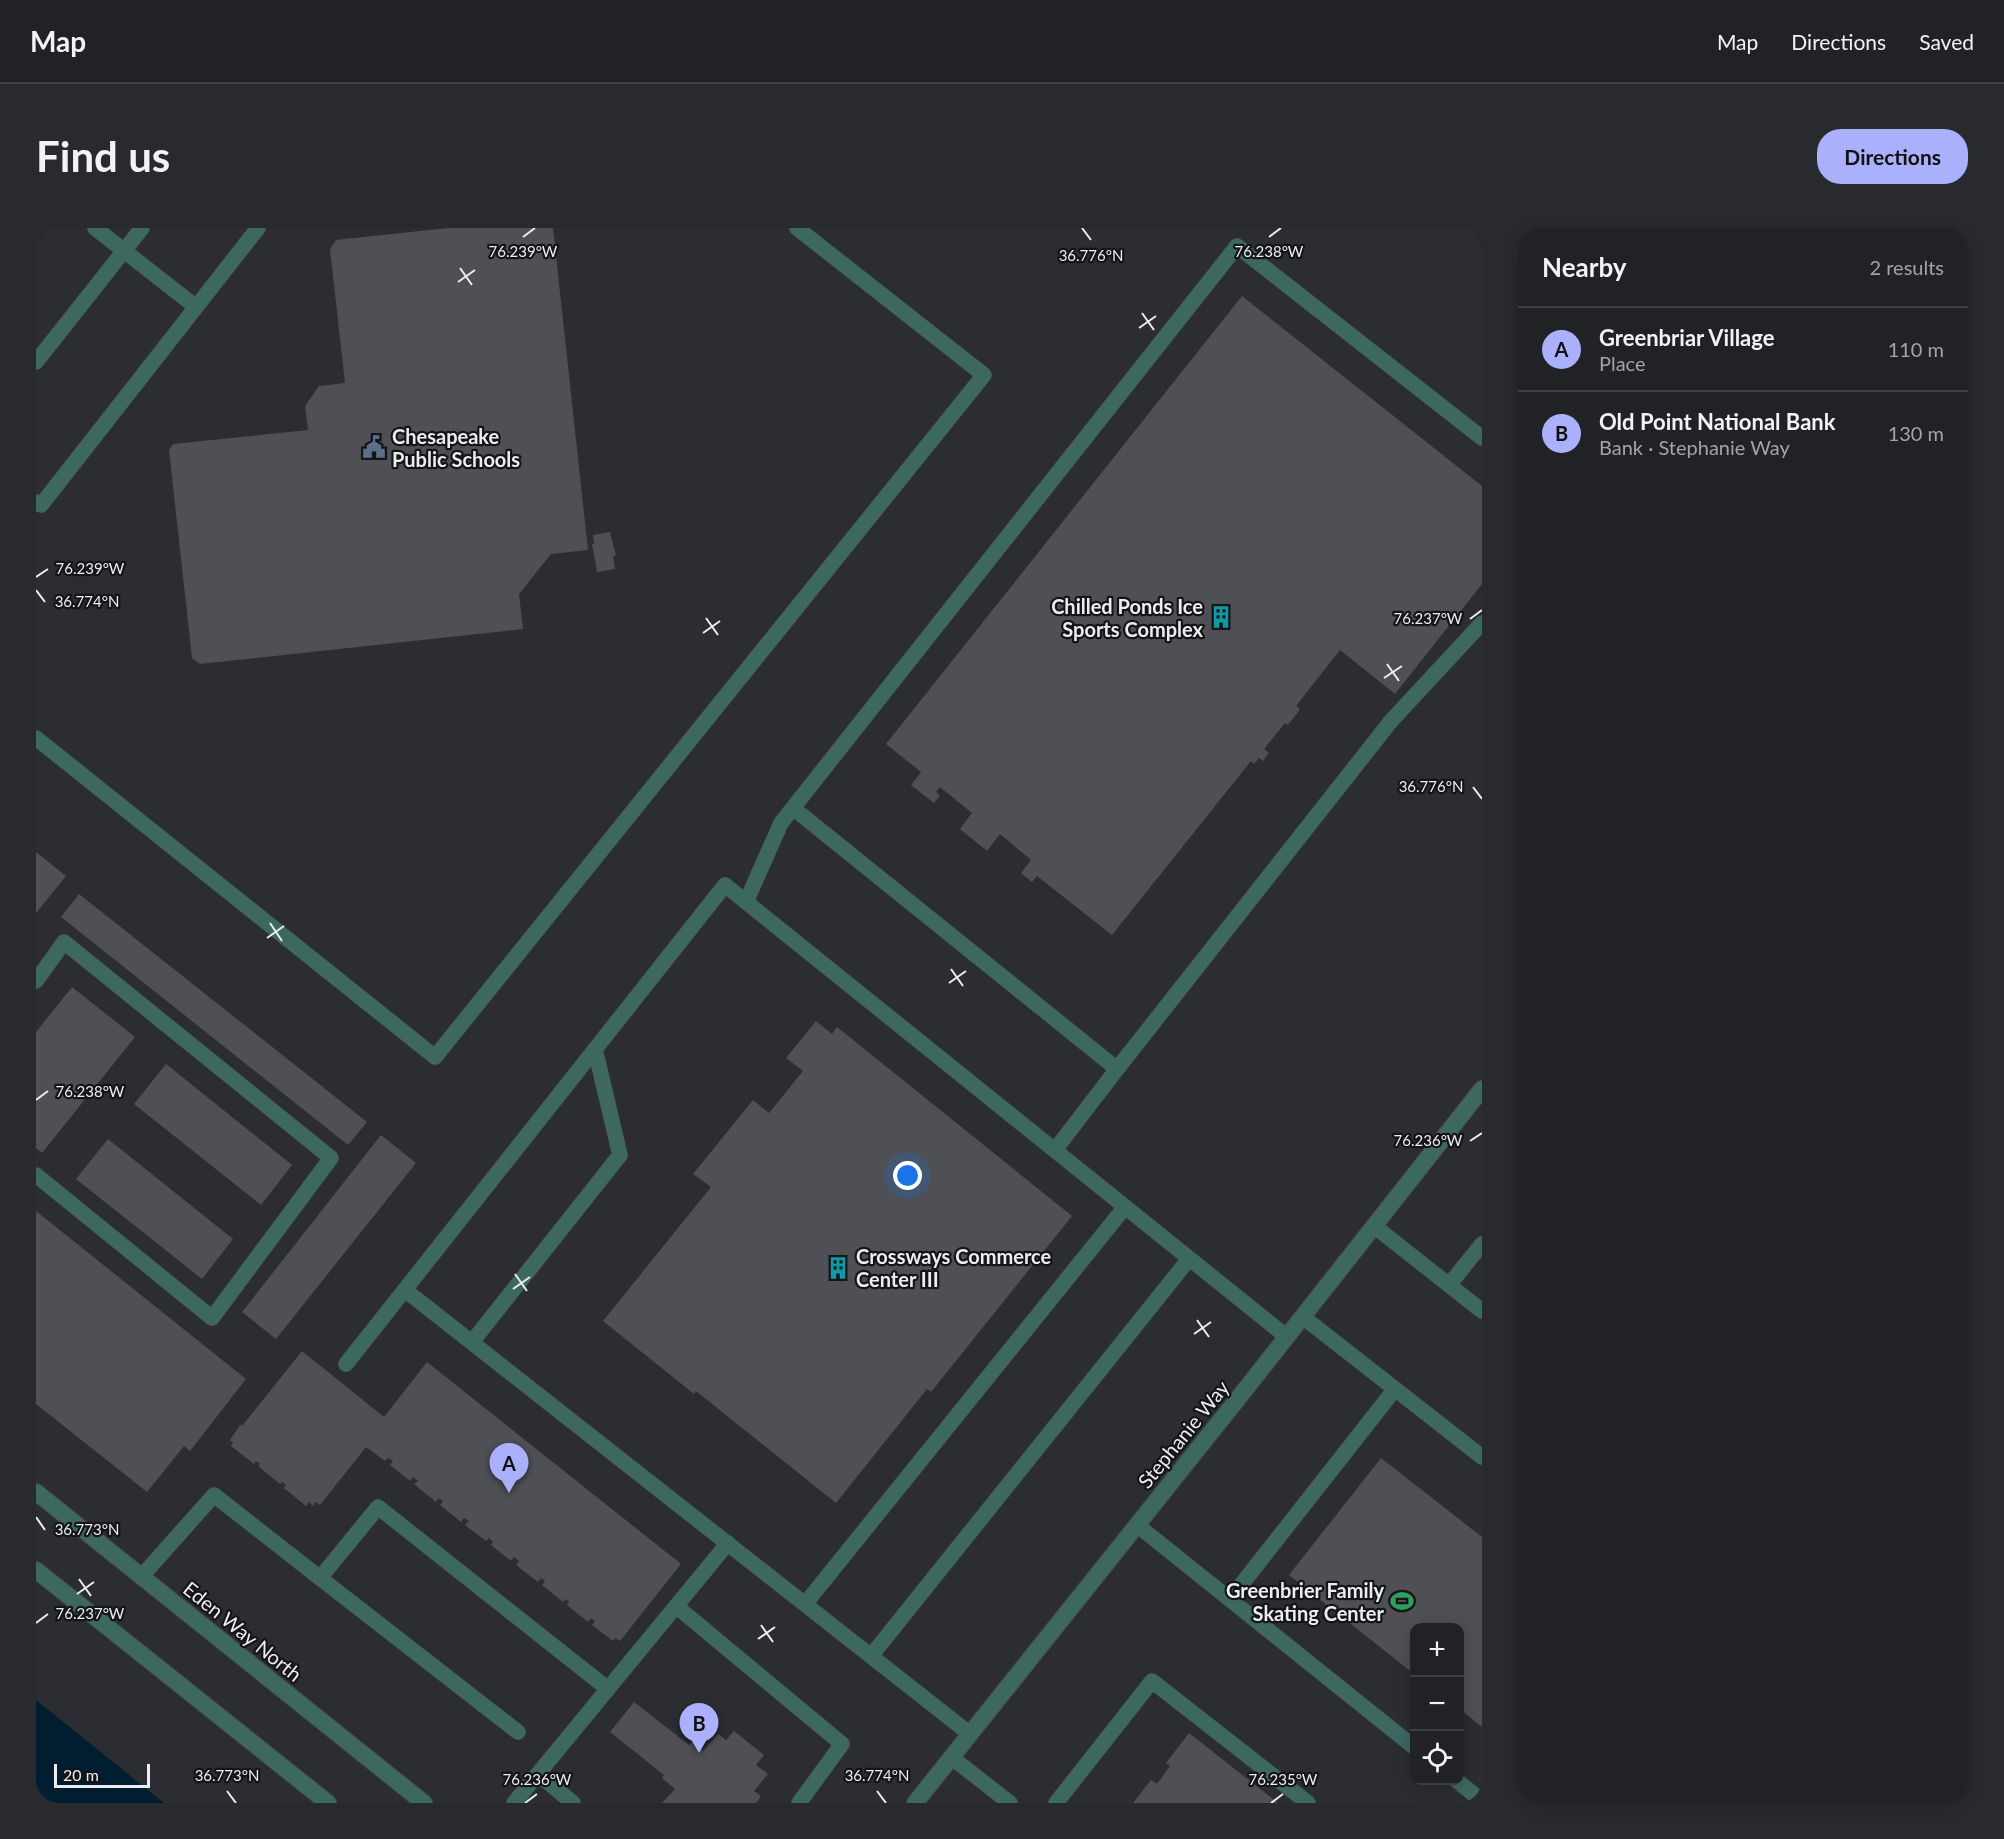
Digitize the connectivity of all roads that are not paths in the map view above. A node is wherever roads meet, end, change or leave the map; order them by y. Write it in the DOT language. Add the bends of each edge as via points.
graph roads {
  1 [pos="95,228"];
  2 [pos="142,228"];
  3 [pos="258,228"];
  4 [pos="797,228"];
  5 [pos="124,251"];
  6 [pos="196,307"];
  7 [pos="36,362"];
  8 [pos="1482,438"];
  9 [pos="36,502"];
  10 [pos="1482,623"];
  11 [pos="36,738"];
  12 [pos="793,808"];
  13 [pos="746,902"];
  14 [pos="36,981"];
  15 [pos="595,1049"];
  16 [pos="1117,1069"];
  17 [pos="1482,1089"];
  18 [pos="1055,1150"];
  19 [pos="36,1176"];
  20 [pos="1125,1207"];
  21 [pos="1374,1226"];
  22 [pos="1482,1244"];
  23 [pos="1189,1259"];
  24 [pos="1449,1285"];
  25 [pos="405,1290"];
  26 [pos="1482,1311"];
  27 [pos="1303,1317"];
  28 [pos="1287,1337"];
  29 [pos="472,1342"];
  30 [pos="346,1364"];
  31 [pos="1395,1389"];
  32 [pos="1482,1457"];
  33 [pos="36,1492"];
  34 [pos="1137,1525"];
  35 [pos="728,1543"];
  36 [pos="36,1570"];
  37 [pos="141,1576"];
  38 [pos="320,1578"];
  39 [pos="1230,1599"];
  40 [pos="805,1604"];
  41 [pos="676,1606"];
  42 [pos="871,1656"];
  43 [pos="608,1689"];
  44 [pos="518,1732"];
  45 [pos="970,1734"];
  46 [pos="1410,1744"];
  47 [pos="951,1757"];
  48 [pos="538,1774"];
  49 [pos="1462,1785"];
  50 [pos="1482,1801"];
  51 [pos="328,1803"];
  52 [pos="424,1803"];
  53 [pos="514,1803"];
  54 [pos="573,1803"];
  55 [pos="799,1803"];
  56 [pos="915,1803"];
  57 [pos="1010,1803"];
  58 [pos="1056,1803"];
  59 [pos="1308,1803"];
  1 -- 5 [label="lane"];
  2 -- 5 [label="lane"];
  3 -- 6 [label="lane"];
  4 -- 11 [label="lane" via="984,375 435,1057"];
  5 -- 6 [label="lane"];
  5 -- 7 [label="lane"];
  6 -- 9 [label="lane" via="41,505"];
  8 -- 12 [label="lane" via="1237,246"];
  10 -- 16 [label="lane" via="1391,721"];
  12 -- 13 [label="lane" via="781,823"];
  12 -- 16 [label="lane"];
  13 -- 15 [label="lane" via="725,885"];
  13 -- 18 [label="lane"];
  14 -- 19 [label="lane" via="64,942 332,1158 212,1318"];
  15 -- 25 [label="lane"];
  15 -- 29 [label="lane" via="620,1155"];
  16 -- 18 [label="lane"];
  17 -- 21 [label="street, Stephanie Way"];
  18 -- 20 [label="lane"];
  20 -- 23 [label="lane"];
  20 -- 40 [label="lane"];
  21 -- 24 [label="lane"];
  21 -- 27 [label="street, Stephanie Way"];
  22 -- 24 [label="lane"];
  23 -- 28 [label="lane"];
  23 -- 42 [label="lane"];
  24 -- 26 [label="lane"];
  25 -- 29 [label="lane"];
  25 -- 30 [label="lane"];
  27 -- 28 [label="street, Stephanie Way"];
  27 -- 31 [label="lane"];
  28 -- 34 [label="street, Stephanie Way"];
  29 -- 35 [label="lane"];
  31 -- 32 [label="lane"];
  31 -- 39 [label="lane"];
  33 -- 37 [label="street, Eden Way North"];
  34 -- 39 [label="lane"];
  34 -- 45 [label="street, Stephanie Way"];
  35 -- 40 [label="lane"];
  35 -- 41 [label="lane"];
  36 -- 51 [label="street"];
  37 -- 38 [label="lane" via="214,1495"];
  37 -- 52 [label="street, Eden Way North"];
  38 -- 43 [label="lane" via="378,1507"];
  38 -- 44 [label="lane"];
  39 -- 46 [label="lane"];
  40 -- 42 [label="lane"];
  41 -- 43 [label="lane"];
  41 -- 55 [label="lane" via="842,1744"];
  42 -- 45 [label="lane"];
  43 -- 48 [label="lane"];
  45 -- 47 [label="street, Stephanie Way"];
  47 -- 56 [label="street, Stephanie Way"];
  47 -- 57 [label="lane"];
  48 -- 53 [label="lane"];
  48 -- 54 [label="lane"];
  49 -- 50 [label="lane"];
  58 -- 59 [label="lane" via="1152,1681"];
}
